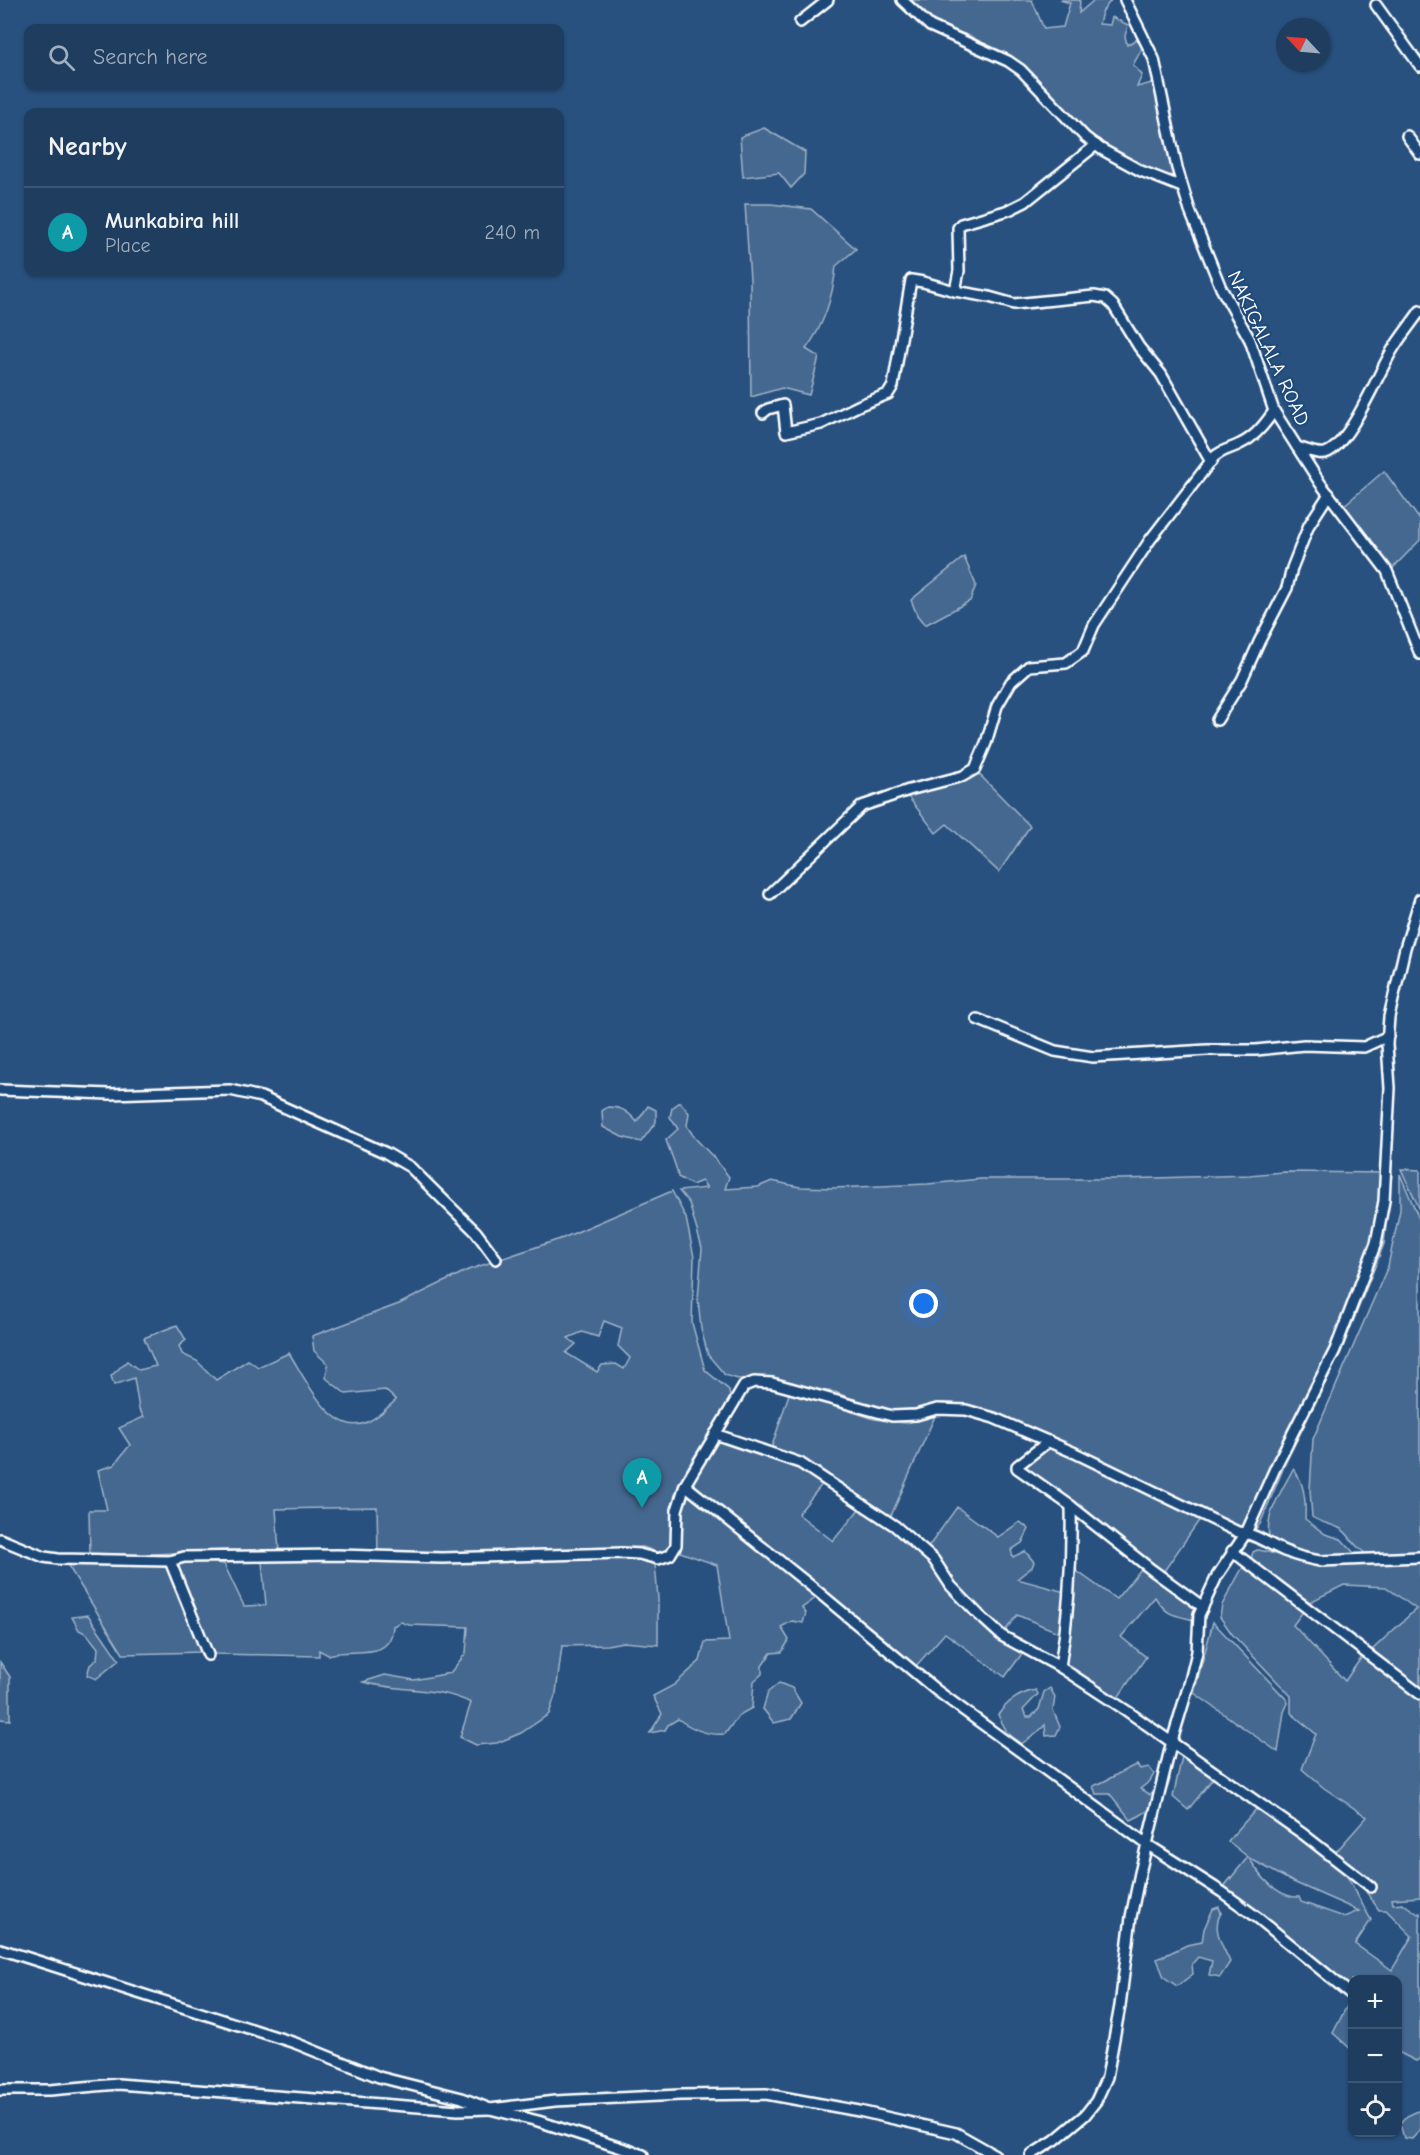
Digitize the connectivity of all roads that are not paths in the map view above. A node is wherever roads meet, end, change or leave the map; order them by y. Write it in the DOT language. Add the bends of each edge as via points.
graph roads {
  1 [pos="828,0"];
  2 [pos="902,0"];
  3 [pos="1125,0"];
  4 [pos="1376,5"];
  5 [pos="800,22"];
  6 [pos="1420,66"];
  7 [pos="1407,136"];
  8 [pos="1096,145"];
  9 [pos="1420,154"];
  10 [pos="1182,186"];
  11 [pos="955,291"];
  12 [pos="1420,311"];
  13 [pos="1274,411"];
  14 [pos="763,413"];
  15 [pos="1298,447"];
  16 [pos="1322,454"];
  17 [pos="1211,462"];
  18 [pos="1314,473"];
  19 [pos="1329,494"];
  20 [pos="1420,654"];
  21 [pos="1217,720"];
  22 [pos="770,894"];
  23 [pos="1420,899"];
  24 [pos="1416,932"];
  25 [pos="977,1019"];
  26 [pos="1388,1036"];
  27 [pos="0,1090"];
  28 [pos="496,1259"];
  29 [pos="715,1434"];
  30 [pos="1049,1442"];
  31 [pos="685,1485"];
  32 [pos="1071,1506"];
  33 [pos="1246,1533"];
  34 [pos="0,1539"];
  35 [pos="1232,1551"];
  36 [pos="1420,1557"];
  37 [pos="170,1561"];
  38 [pos="1203,1607"];
  39 [pos="208,1655"];
  40 [pos="1060,1667"];
  41 [pos="1420,1694"];
  42 [pos="1172,1741"];
  43 [pos="1148,1845"];
  44 [pos="1371,1887"];
  45 [pos="0,1949"];
  46 [pos="1348,1991"];
  47 [pos="0,2090"];
  48 [pos="490,2109"];
  49 [pos="643,2155"];
  50 [pos="995,2155"];
  51 [pos="1031,2155"];
  1 -- 5 [label="street"];
  2 -- 8 [label="street" via="930,26 1016,66"];
  3 -- 10 [label="street, NAKIGALALA ROAD" via="1154,59"];
  4 -- 6 [label="street"];
  7 -- 9 [label="street"];
  8 -- 10 [label="street" via="1141,171"];
  8 -- 11 [label="street" via="1025,202 961,224"];
  10 -- 13 [label="street, NAKIGALALA ROAD" via="1215,275 1250,340"];
  11 -- 14 [label="street" via="911,280 888,394 821,424 792,432 786,432 783,405"];
  11 -- 17 [label="street" via="1014,304 1105,298 1161,374"];
  12 -- 16 [label="street" via="1394,347 1354,422 1334,448"];
  13 -- 15 [label="street, NAKIGALALA ROAD"];
  13 -- 17 [label="street" via="1262,428 1238,446 1222,451"];
  15 -- 16 [label="street"];
  15 -- 18 [label="street, NAKIGALALA ROAD"];
  16 -- 18 [label="street"];
  17 -- 22 [label="street" via="1150,540 1094,625 1083,651 1066,663 1029,666 1011,682 997,706 975,769 862,806"];
  18 -- 19 [label="street, NAKIGALALA ROAD"];
  19 -- 20 [label="street, NAKIGALALA ROAD" via="1387,571"];
  19 -- 21 [label="street" via="1309,525 1287,588 1242,680"];
  23 -- 24 [label="street"];
  24 -- 26 [label="street" via="1395,988"];
  25 -- 26 [label="street" via="1055,1051 1093,1057 1304,1045 1364,1047"];
  26 -- 33 [label="street" via="1390,1088 1384,1201 1376,1243 1335,1350 1276,1464"];
  27 -- 28 [label="street" via="110,1094 230,1090 261,1097 410,1167 476,1232"];
  29 -- 30 [label="street" via="744,1386 754,1382 772,1383 892,1416 937,1409 966,1410"];
  29 -- 31 [label="street"];
  29 -- 40 [label="street" via="812,1469 920,1546 951,1586 1002,1636"];
  30 -- 32 [label="street" via="1017,1468"];
  30 -- 33 [label="street"];
  31 -- 37 [label="street" via="677,1510 676,1545 670,1554 658,1559 622,1553 442,1558 184,1557"];
  31 -- 43 [label="street" via="936,1690"];
  32 -- 38 [label="street"];
  32 -- 40 [label="street" via="1068,1610"];
  33 -- 35 [label="street"];
  33 -- 36 [label="street" via="1288,1553 1320,1561"];
  34 -- 37 [label="street" via="58,1559"];
  35 -- 38 [label="street"];
  35 -- 41 [label="street"];
  37 -- 39 [label="street"];
  38 -- 42 [label="street" via="1197,1652"];
  40 -- 42 [label="street"];
  42 -- 43 [label="street"];
  42 -- 44 [label="street"];
  43 -- 46 [label="street" via="1249,1912"];
  43 -- 51 [label="street" via="1131,1917 1107,2077 1085,2115"];
  45 -- 48 [label="street" via="295,2043 379,2077"];
  47 -- 48 [label="street" via="118,2084 458,2110"];
  48 -- 49 [label="street"];
  48 -- 50 [label="street" via="555,2101 766,2094 949,2131"];
}
